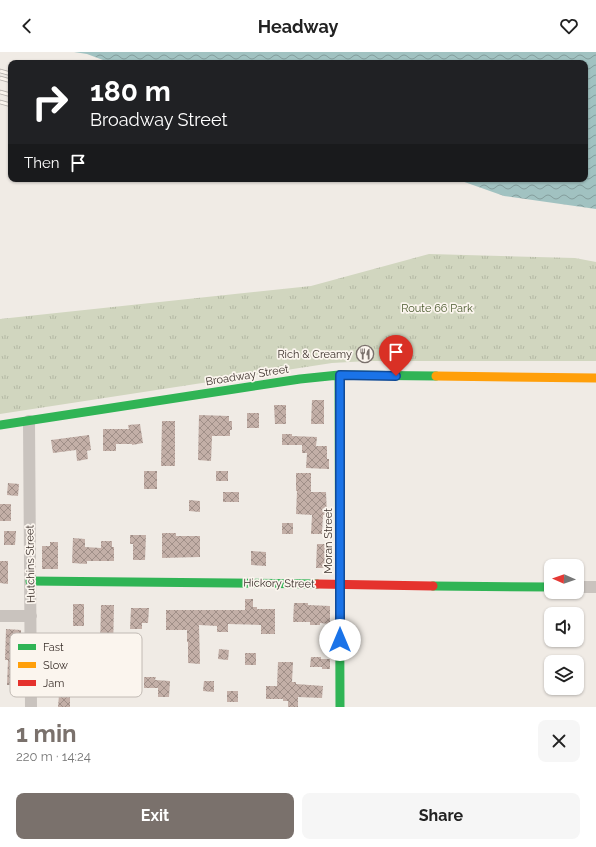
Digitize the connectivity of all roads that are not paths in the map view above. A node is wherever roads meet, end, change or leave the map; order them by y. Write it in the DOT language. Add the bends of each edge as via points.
graph roads {
  1 [pos="340,375"];
  2 [pos="596,378"];
  3 [pos="29,421"];
  4 [pos="0,425"];
  5 [pos="30,581"];
  6 [pos="340,584"];
  7 [pos="544,587"];
  8 [pos="584,587"];
  9 [pos="596,587"];
  10 [pos="0,616"];
  11 [pos="31,616"];
  12 [pos="31,633"];
  13 [pos="340,707"];
  1 -- 2 [label="street, Broadway Street"];
  1 -- 3 [label="street, Broadway Street"];
  1 -- 6 [label="street, Moran Street"];
  3 -- 4 [label="street, Broadway Street"];
  3 -- 5 [label="street, Hutchins Street"];
  5 -- 6 [label="street, Hickory Street"];
  5 -- 11 [label="street, Hutchins Street"];
  6 -- 7 [label="street, Hickory Street"];
  6 -- 13 [label="street, Moran Street"];
  8 -- 9 [label="street"];
  10 -- 11 [label="street"];
  11 -- 12 [label="street, Hutchins Street"];
}
